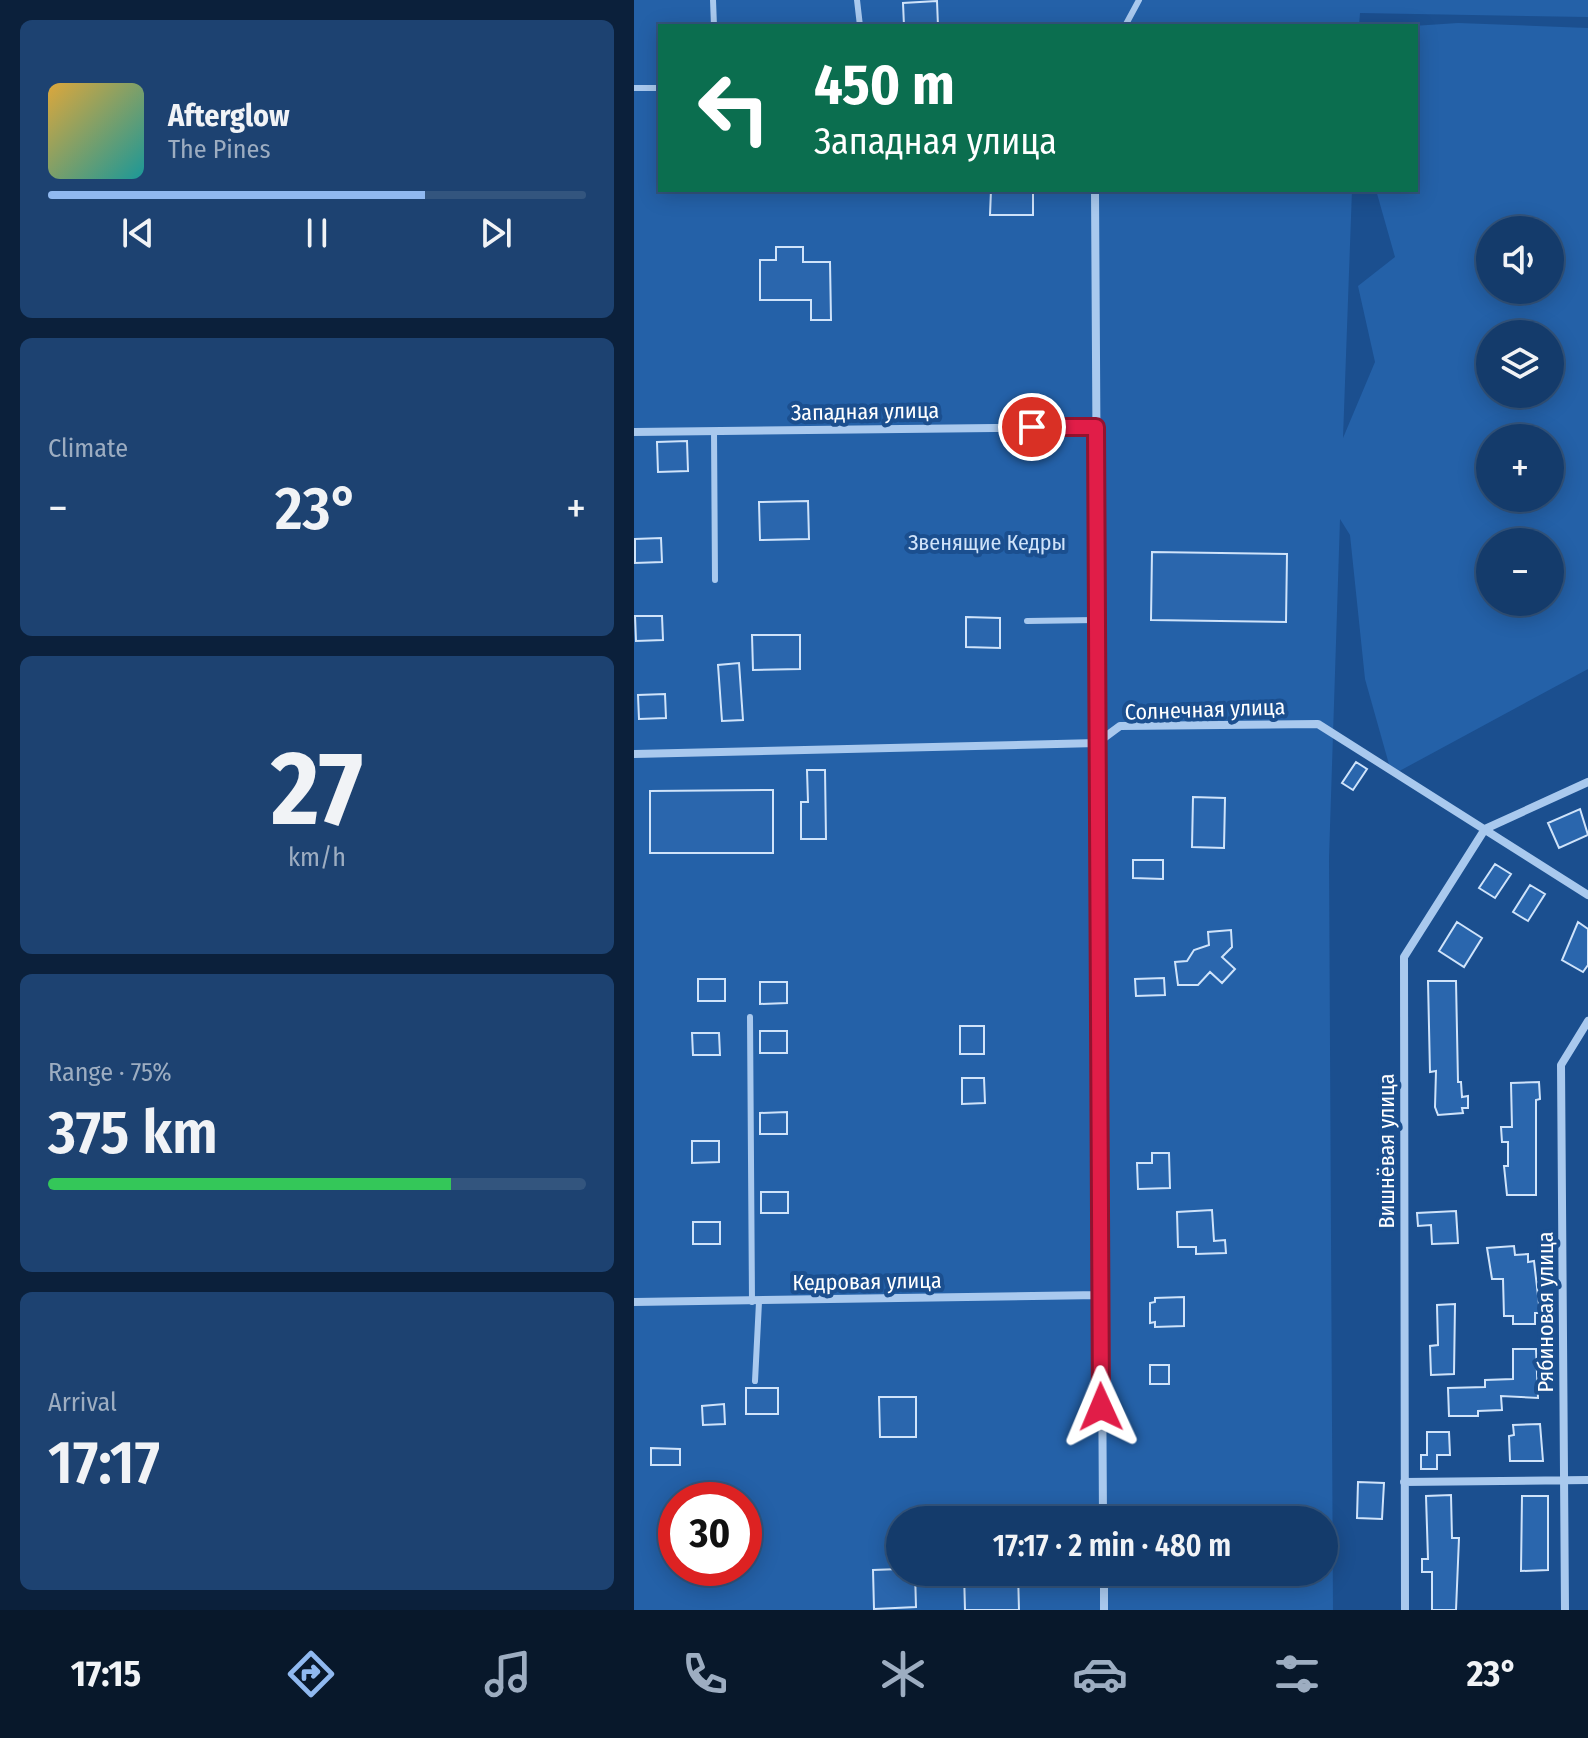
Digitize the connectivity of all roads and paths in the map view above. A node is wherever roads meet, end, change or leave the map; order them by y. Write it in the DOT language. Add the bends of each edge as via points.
graph roads {
  1 [pos="713,0"];
  2 [pos="857,0"];
  3 [pos="1139,0"];
  4 [pos="714,24"];
  5 [pos="860,24"];
  6 [pos="1126,24"];
  7 [pos="634,88"];
  8 [pos="658,88"];
  9 [pos="1095,192"];
  10 [pos="1096,427"];
  11 [pos="714,431"];
  12 [pos="634,432"];
  13 [pos="715,580"];
  14 [pos="1096,620"];
  15 [pos="1027,621"];
  16 [pos="1097,743"];
  17 [pos="634,754"];
  18 [pos="1588,782"];
  19 [pos="1485,829"];
  20 [pos="1588,895"];
  21 [pos="750,1017"];
  22 [pos="1588,1021"];
  23 [pos="1100,1295"];
  24 [pos="634,1302"];
  25 [pos="756,1302"];
  26 [pos="755,1381"];
  27 [pos="1588,1480"];
  28 [pos="1564,1481"];
  29 [pos="1404,1482"];
  30 [pos="1103,1506"];
  31 [pos="1104,1586"];
  32 [pos="1104,1610"];
  33 [pos="1405,1610"];
  34 [pos="1565,1610"];
  1 -- 4 [label="lane"];
  2 -- 5 [label="lane"];
  3 -- 6 [label="lane"];
  7 -- 8 [label="lane"];
  9 -- 10 [label="street"];
  10 -- 11 [label="street, Западная улица"];
  10 -- 14 [label="street"];
  11 -- 12 [label="street, Западная улица"];
  11 -- 13 [label="lane"];
  14 -- 15 [label="lane"];
  14 -- 16 [label="street"];
  16 -- 17 [label="street, Солнечная улица"];
  16 -- 19 [label="street, Солнечная улица" via="1120,726 1318,724"];
  16 -- 23 [label="street"];
  18 -- 19 [label="street"];
  19 -- 20 [label="street, Солнечная улица"];
  19 -- 29 [label="street, Вишнёвая улица" via="1404,957"];
  21 -- 25 [label="lane"];
  22 -- 28 [label="street, Рябиновая улица" via="1561,1065"];
  23 -- 25 [label="street, Кедровая улица"];
  23 -- 30 [label="street"];
  24 -- 25 [label="street, Кедровая улица"];
  25 -- 26 [label="lane"];
  27 -- 28 [label="street"];
  28 -- 29 [label="street"];
  28 -- 34 [label="street, Рябиновая улица"];
  29 -- 33 [label="street, Вишнёвая улица"];
  31 -- 32 [label="street"];
}
